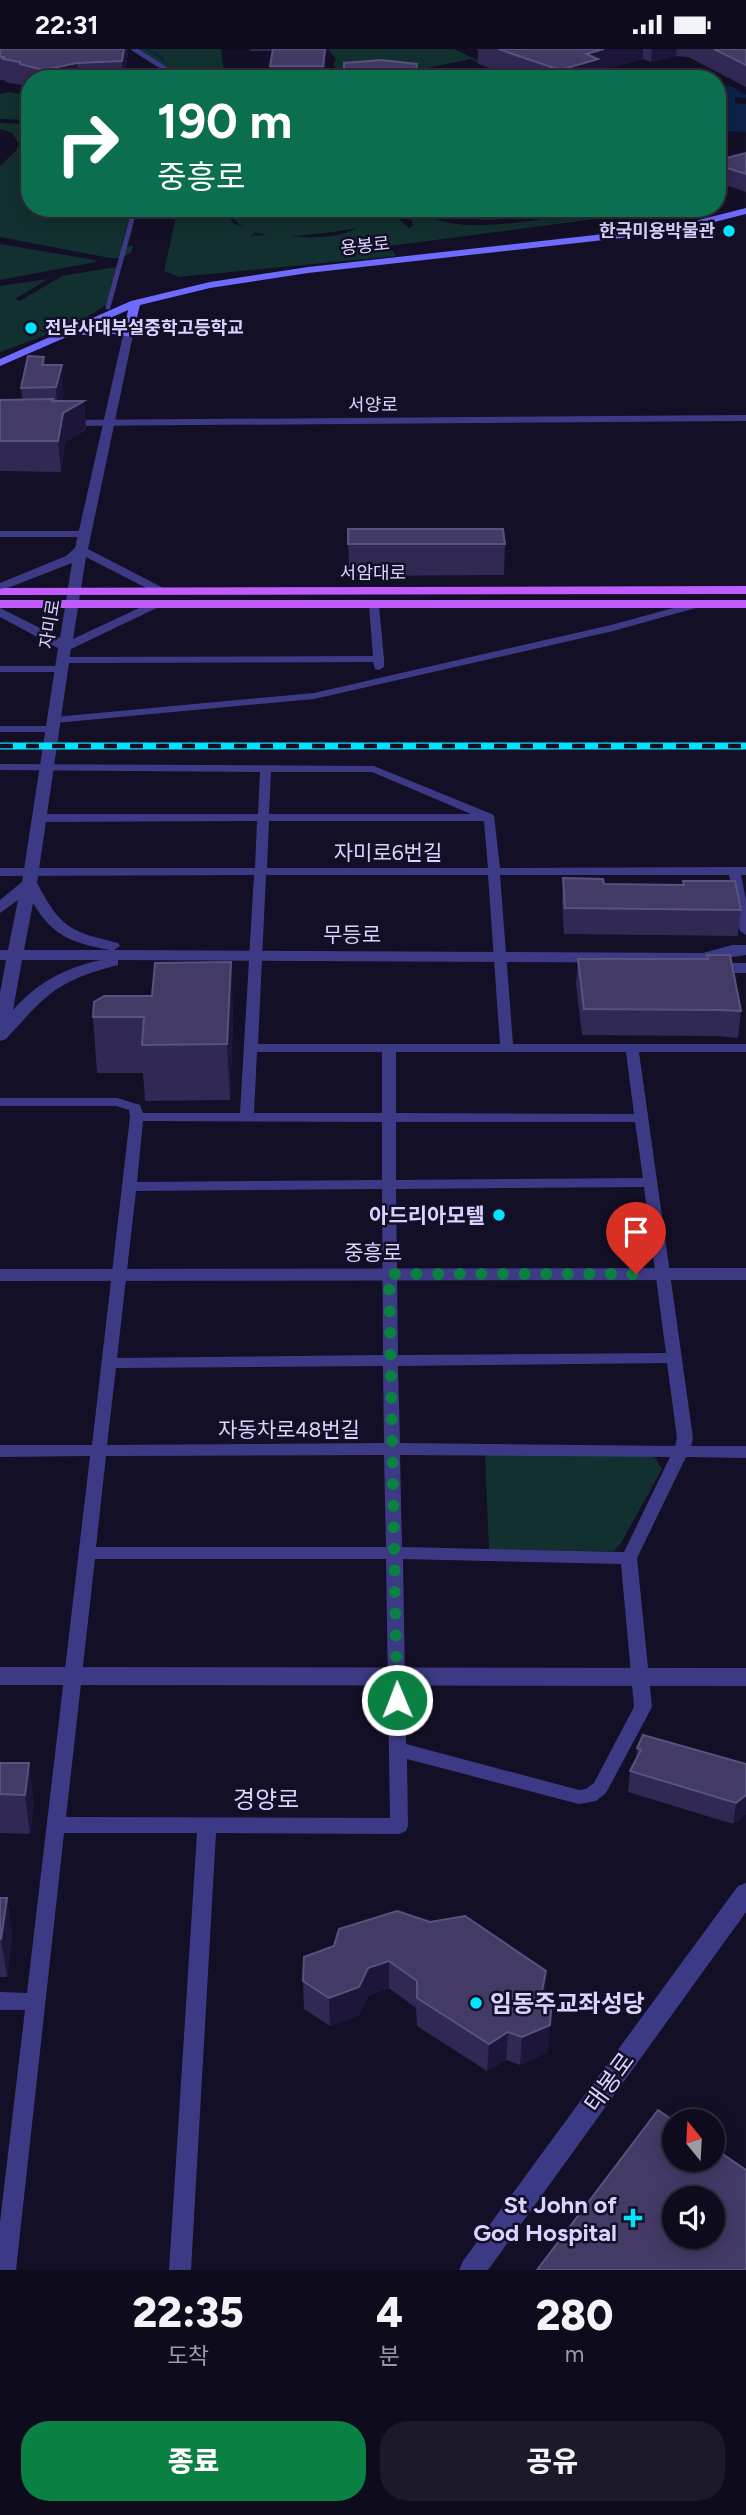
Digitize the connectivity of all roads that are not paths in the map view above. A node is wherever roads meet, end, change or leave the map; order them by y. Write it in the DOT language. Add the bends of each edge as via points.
graph roads {
  1 [pos="134,49"];
  2 [pos="164,70"];
  3 [pos="746,211"];
  4 [pos="726,216"];
  5 [pos="133,217"];
  6 [pos="722,217"];
  7 [pos="135,303"];
  8 [pos="108,307"];
  9 [pos="128,335"];
  10 [pos="63,336"];
  11 [pos="0,363"];
  12 [pos="746,418"];
  13 [pos="58,423"];
  14 [pos="111,423"];
  15 [pos="0,534"];
  16 [pos="85,534"];
  17 [pos="81,550"];
  18 [pos="0,589"];
  19 [pos="746,590"];
  20 [pos="73,597"];
  21 [pos="161,598"];
  22 [pos="0,604"];
  23 [pos="699,604"];
  24 [pos="746,604"];
  25 [pos="374,605"];
  26 [pos="0,612"];
  27 [pos="64,659"];
  28 [pos="379,659"];
  29 [pos="0,669"];
  30 [pos="380,681"];
  31 [pos="54,725"];
  32 [pos="0,729"];
  33 [pos="0,767"];
  34 [pos="46,767"];
  35 [pos="266,768"];
  36 [pos="490,817"];
  37 [pos="39,818"];
  38 [pos="263,818"];
  39 [pos="494,871"];
  40 [pos="740,871"];
  41 [pos="0,872"];
  42 [pos="260,872"];
  43 [pos="30,877"];
  44 [pos="0,908"];
  45 [pos="746,931"];
  46 [pos="746,950"];
  47 [pos="8,955"];
  48 [pos="163,955"];
  49 [pos="256,955"];
  50 [pos="499,955"];
  51 [pos="704,958"];
  52 [pos="746,968"];
  53 [pos="0,1037"];
  54 [pos="251,1048"];
  55 [pos="389,1048"];
  56 [pos="507,1048"];
  57 [pos="632,1048"];
  58 [pos="746,1048"];
  59 [pos="0,1103"];
  60 [pos="137,1117"];
  61 [pos="247,1118"];
  62 [pos="389,1118"];
  63 [pos="641,1118"];
  64 [pos="650,1182"];
  65 [pos="389,1185"];
  66 [pos="129,1187"];
  67 [pos="389,1274"];
  68 [pos="663,1274"];
  69 [pos="746,1274"];
  70 [pos="0,1275"];
  71 [pos="118,1275"];
  72 [pos="673,1358"];
  73 [pos="391,1360"];
  74 [pos="108,1363"];
  75 [pos="392,1449"];
  76 [pos="0,1451"];
  77 [pos="99,1451"];
  78 [pos="681,1451"];
  79 [pos="746,1452"];
  80 [pos="88,1553"];
  81 [pos="394,1553"];
  82 [pos="629,1558"];
  83 [pos="0,1676"];
  84 [pos="75,1677"];
  85 [pos="397,1677"];
  86 [pos="642,1677"];
  87 [pos="746,1677"];
  88 [pos="398,1749"];
  89 [pos="57,1825"];
  90 [pos="207,1826"];
  91 [pos="746,1893"];
  92 [pos="0,2001"];
  93 [pos="35,2002"];
  94 [pos="5,2270"];
  95 [pos="180,2270"];
  96 [pos="472,2270"];
  1 -- 2 [label="street"];
  3 -- 4 [label="main road, 용봉로"];
  5 -- 8 [label="street"];
  6 -- 7 [label="main road, 용봉로" via="675,229 249,277"];
  7 -- 9 [label="main road, 자미로"];
  7 -- 10 [label="main road, 용봉로"];
  9 -- 10 [label="main road" via="96,330"];
  9 -- 14 [label="street, 자미로"];
  10 -- 11 [label="main road, 용봉로"];
  12 -- 14 [label="street, 서양로"];
  13 -- 14 [label="street, 서양로"];
  14 -- 16 [label="street, 자미로"];
  15 -- 16 [label="street"];
  16 -- 17 [label="street, 자미로"];
  17 -- 18 [label="street"];
  17 -- 20 [label="street, 자미로"];
  17 -- 21 [label="street"];
  18 -- 20 [label="main road, 서암대로"];
  19 -- 21 [label="main road, 서암대로"];
  20 -- 21 [label="main road, 서암대로"];
  20 -- 22 [label="main road, 서암대로"];
  20 -- 27 [label="street, 자미로"];
  21 -- 25 [label="main road, 서암대로"];
  21 -- 27 [label="street"];
  23 -- 24 [label="main road, 서암대로"];
  23 -- 25 [label="main road, 서암대로"];
  23 -- 30 [label="street"];
  25 -- 28 [label="street, 서암대로"];
  26 -- 27 [label="street"];
  27 -- 28 [label="street"];
  27 -- 29 [label="street"];
  27 -- 31 [label="street, 자미로"];
  28 -- 30 [label="street, 서암대로"];
  30 -- 31 [label="street" via="285,700"];
  31 -- 32 [label="street"];
  31 -- 34 [label="street, 자미로"];
  33 -- 34 [label="street"];
  34 -- 35 [label="street"];
  34 -- 37 [label="street, 자미로"];
  35 -- 36 [label="street" via="374,769"];
  35 -- 38 [label="street"];
  36 -- 38 [label="street"];
  36 -- 39 [label="street"];
  37 -- 38 [label="street"];
  37 -- 43 [label="street, 자미로"];
  38 -- 42 [label="street"];
  39 -- 40 [label="street, 자미로6번길"];
  39 -- 42 [label="street, 자미로6번길"];
  39 -- 50 [label="street"];
  40 -- 45 [label="street"];
  41 -- 43 [label="street, 자미로6번길"];
  42 -- 43 [label="street, 자미로6번길"];
  42 -- 49 [label="street"];
  43 -- 44 [label="street"];
  43 -- 47 [label="street, 자미로"];
  43 -- 48 [label="street" via="48,918 67,935"];
  46 -- 51 [label="street, 무등로"];
  47 -- 48 [label="street, 무등로"];
  47 -- 53 [label="street, 자미로"];
  48 -- 49 [label="street, 무등로"];
  48 -- 53 [label="street" via="110,962 54,979 34,993"];
  49 -- 50 [label="street, 무등로"];
  49 -- 54 [label="street"];
  50 -- 51 [label="street, 무등로"];
  50 -- 56 [label="street"];
  51 -- 52 [label="street, 무등로"];
  54 -- 55 [label="street"];
  54 -- 61 [label="street"];
  55 -- 56 [label="street"];
  55 -- 62 [label="street, 경양로"];
  56 -- 57 [label="street"];
  57 -- 58 [label="street"];
  57 -- 63 [label="street"];
  59 -- 60 [label="street" via="117,1102 135,1108"];
  60 -- 61 [label="street"];
  60 -- 66 [label="street"];
  61 -- 62 [label="street"];
  62 -- 63 [label="street"];
  62 -- 65 [label="street, 경양로"];
  63 -- 64 [label="street"];
  64 -- 65 [label="street"];
  64 -- 68 [label="street"];
  65 -- 66 [label="street"];
  65 -- 67 [label="street, 경양로"];
  66 -- 71 [label="street"];
  67 -- 68 [label="street, 중흥로"];
  67 -- 71 [label="street, 중흥로"];
  67 -- 73 [label="street, 경양로"];
  68 -- 69 [label="street, 중흥로"];
  68 -- 72 [label="street"];
  70 -- 71 [label="street, 중흥로"];
  71 -- 74 [label="street"];
  72 -- 73 [label="street"];
  72 -- 78 [label="street" via="685,1438"];
  73 -- 74 [label="street"];
  73 -- 75 [label="street, 경양로"];
  74 -- 77 [label="street"];
  75 -- 77 [label="street, 자동차로48번길"];
  75 -- 78 [label="street, 자동차로48번길"];
  75 -- 81 [label="street, 경양로"];
  76 -- 77 [label="street, 자동차로48번길"];
  77 -- 80 [label="street"];
  78 -- 79 [label="street, 자동차로48번길"];
  78 -- 82 [label="street"];
  80 -- 81 [label="street"];
  80 -- 84 [label="street"];
  81 -- 82 [label="street"];
  81 -- 85 [label="street, 경양로"];
  82 -- 86 [label="street"];
  83 -- 84 [label="street"];
  84 -- 85 [label="street"];
  84 -- 89 [label="street"];
  85 -- 86 [label="street"];
  85 -- 88 [label="street, 경양로"];
  86 -- 87 [label="street"];
  86 -- 88 [label="street" via="643,1707 600,1788 590,1796 579,1797"];
  88 -- 90 [label="street, 경양로" via="399,1826"];
  89 -- 90 [label="street, 경양로"];
  89 -- 93 [label="street"];
  90 -- 95 [label="street"];
  91 -- 96 [label="street, 태봉로"];
  92 -- 93 [label="street"];
  93 -- 94 [label="street"];
}
